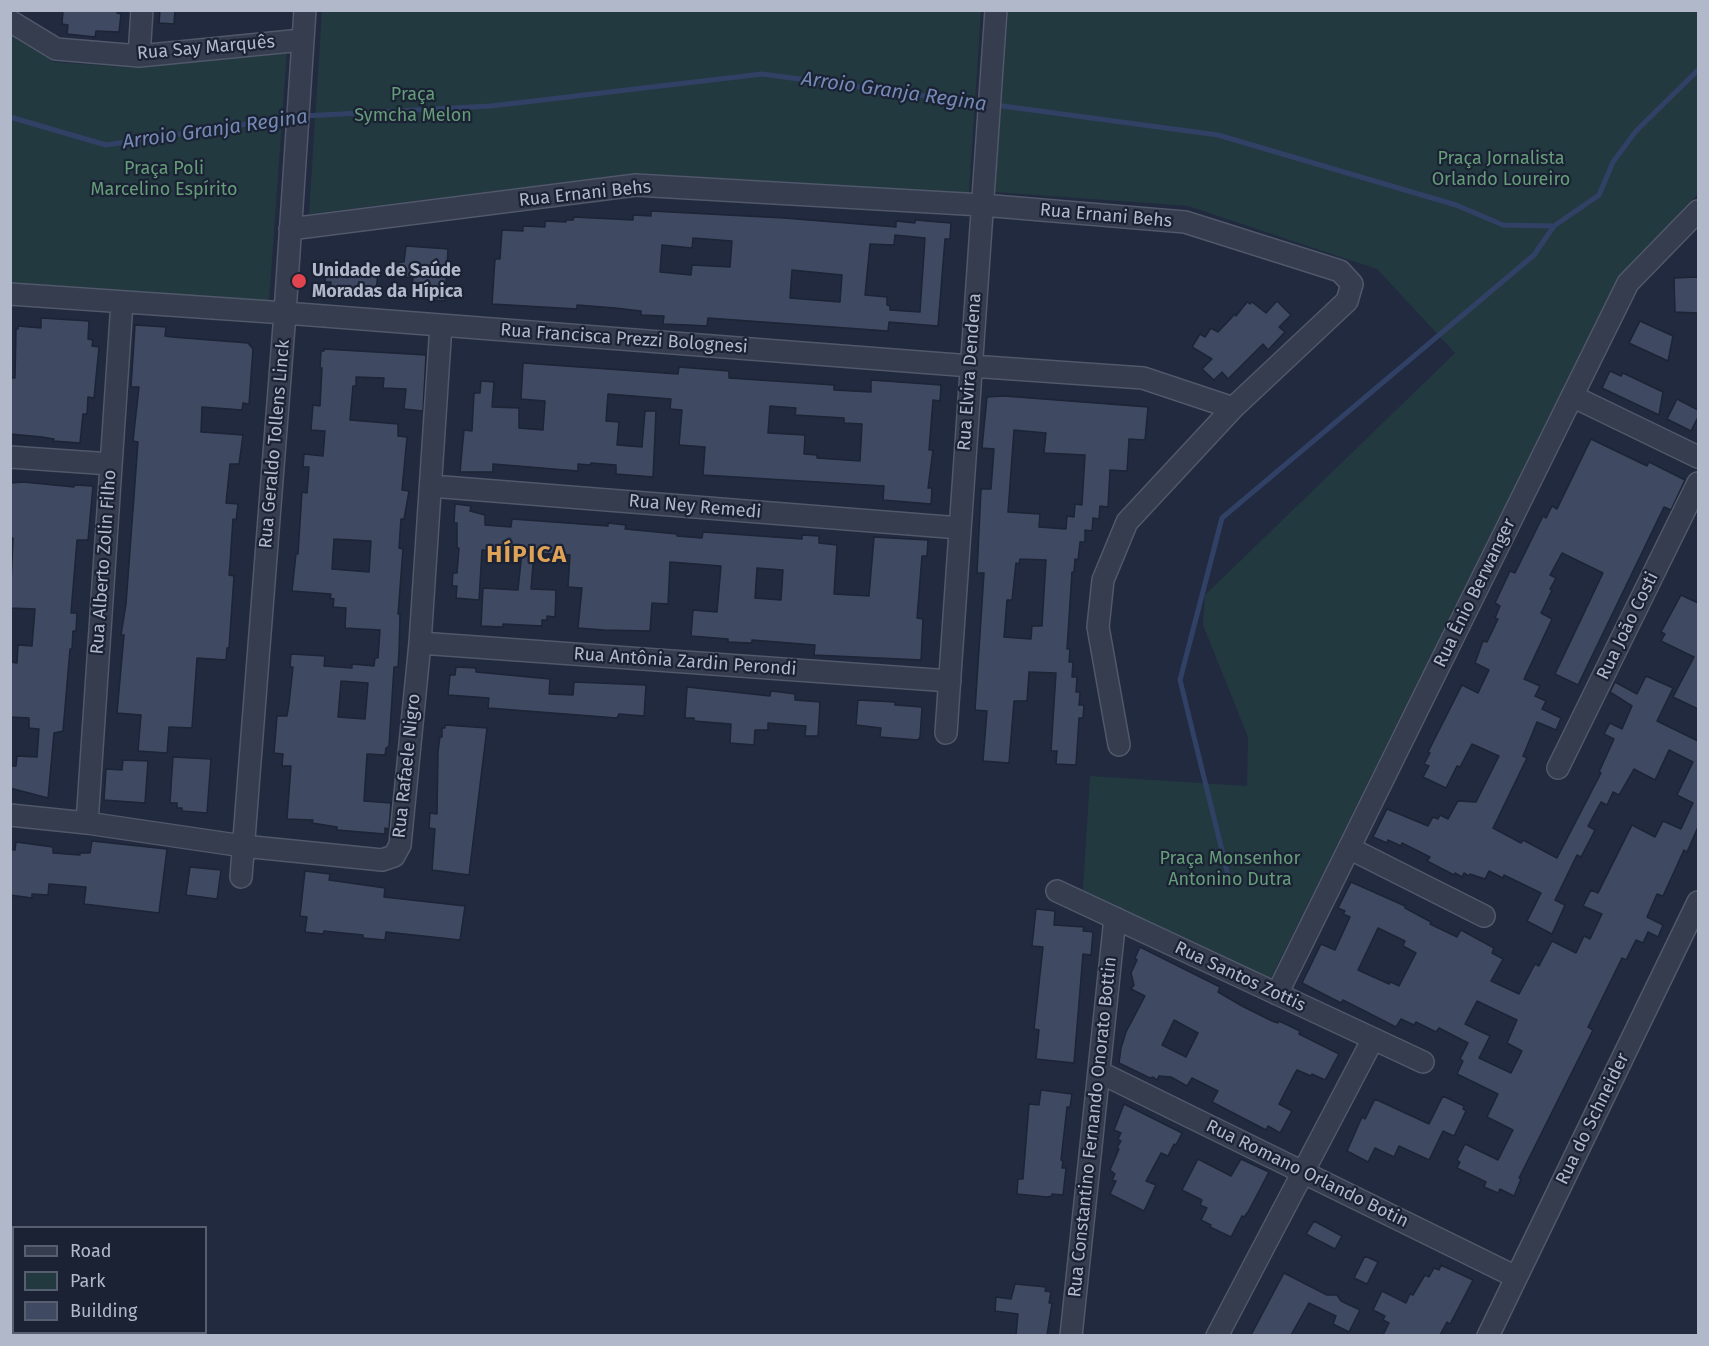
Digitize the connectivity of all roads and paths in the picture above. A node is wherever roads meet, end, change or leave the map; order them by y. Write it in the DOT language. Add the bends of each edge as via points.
graph roads {
  1 [pos="142,10"];
  2 [pos="305,10"];
  3 [pos="996,10"];
  4 [pos="10,21"];
  5 [pos="302,40"];
  6 [pos="139,56"];
  7 [pos="982,205"];
  8 [pos="1698,211"];
  9 [pos="290,229"];
  10 [pos="10,294"];
  11 [pos="122,302"];
  12 [pos="285,313"];
  13 [pos="441,325"];
  14 [pos="970,366"];
  15 [pos="1572,396"];
  16 [pos="1233,408"];
  17 [pos="10,457"];
  18 [pos="1698,457"];
  19 [pos="111,464"];
  20 [pos="1698,483"];
  21 [pos="430,486"];
  22 [pos="960,528"];
  23 [pos="420,643"];
  24 [pos="950,681"];
  25 [pos="946,733"];
  26 [pos="1119,745"];
  27 [pos="1558,768"];
  28 [pos="10,815"];
  29 [pos="87,823"];
  30 [pos="243,846"];
  31 [pos="1349,848"];
  32 [pos="241,877"];
  33 [pos="1057,891"];
  34 [pos="1698,902"];
  35 [pos="1484,916"];
  36 [pos="1115,918"];
  37 [pos="1277,994"];
  38 [pos="1373,1039"];
  39 [pos="1423,1062"];
  40 [pos="1099,1072"];
  41 [pos="1303,1172"];
  42 [pos="1516,1277"];
  43 [pos="1071,1335"];
  44 [pos="1217,1335"];
  45 [pos="1488,1335"];
  1 -- 6 [label="street"];
  2 -- 5 [label="street, Rua Geraldo Tollens Linck"];
  3 -- 7 [label="street, Rua Elvira Dendena"];
  4 -- 6 [label="street, Rua Say Marquês" via="56,49"];
  5 -- 6 [label="street, Rua Say Marquês"];
  5 -- 9 [label="street, Rua Geraldo Tollens Linck"];
  7 -- 9 [label="street, Rua Ernani Behs" via="636,185"];
  7 -- 14 [label="street, Rua Elvira Dendena"];
  7 -- 16 [label="street, Rua Ernani Behs" via="1185,222 1340,271 1352,284 1347,301"];
  8 -- 15 [label="street, Rua Ênio Berwanger" via="1628,283"];
  9 -- 12 [label="street, Rua Geraldo Tollens Linck"];
  10 -- 11 [label="street, Rua Francisca Prezzi Bolognesi"];
  11 -- 12 [label="street, Rua Francisca Prezzi Bolognesi"];
  11 -- 19 [label="street, Rua Alberto Zolin Filho"];
  12 -- 13 [label="street, Rua Francisca Prezzi Bolognesi"];
  12 -- 30 [label="street, Rua Geraldo Tollens Linck"];
  13 -- 14 [label="street, Rua Francisca Prezzi Bolognesi"];
  13 -- 21 [label="street, Rua Rafaele Nigro"];
  14 -- 16 [label="street, Rua Francisca Prezzi Bolognesi" via="1143,378"];
  14 -- 22 [label="street, Rua Elvira Dendena"];
  15 -- 18 [label="street"];
  15 -- 31 [label="street, Rua Ênio Berwanger"];
  16 -- 26 [label="street, Rua Ernani Behs" via="1127,522 1103,580 1098,627"];
  17 -- 19 [label="street"];
  19 -- 29 [label="street, Rua Alberto Zolin Filho"];
  20 -- 27 [label="street, Rua João Costi"];
  21 -- 22 [label="street, Rua Ney Remedi"];
  21 -- 23 [label="street, Rua Rafaele Nigro"];
  22 -- 24 [label="street, Rua Elvira Dendena"];
  23 -- 24 [label="street, Rua Antônia Zardin Perondi"];
  23 -- 30 [label="street, Rua Rafaele Nigro" via="400,844 394,856 382,860"];
  24 -- 25 [label="street, Rua Elvira Dendena"];
  28 -- 29 [label="street, Rua Rafaele Nigro"];
  29 -- 30 [label="street, Rua Rafaele Nigro"];
  30 -- 32 [label="street, Rua Geraldo Tollens Linck"];
  31 -- 35 [label="street"];
  31 -- 37 [label="street, Rua Ênio Berwanger"];
  33 -- 36 [label="street, Rua Santos Zottis"];
  34 -- 42 [label="street, Rua do Schneider"];
  36 -- 37 [label="street, Rua Santos Zottis"];
  36 -- 40 [label="street, Rua Constantino Fernando Onorato Bottin"];
  37 -- 38 [label="street, Rua Santos Zottis"];
  38 -- 39 [label="street, Rua Santos Zottis"];
  38 -- 41 [label="street"];
  40 -- 41 [label="street, Rua Romano Orlando Botin"];
  40 -- 43 [label="street, Rua Constantino Fernando Onorato Bottin"];
  41 -- 42 [label="street, Rua Romano Orlando Botin"];
  41 -- 44 [label="street"];
  42 -- 45 [label="street, Rua do Schneider"];
}
